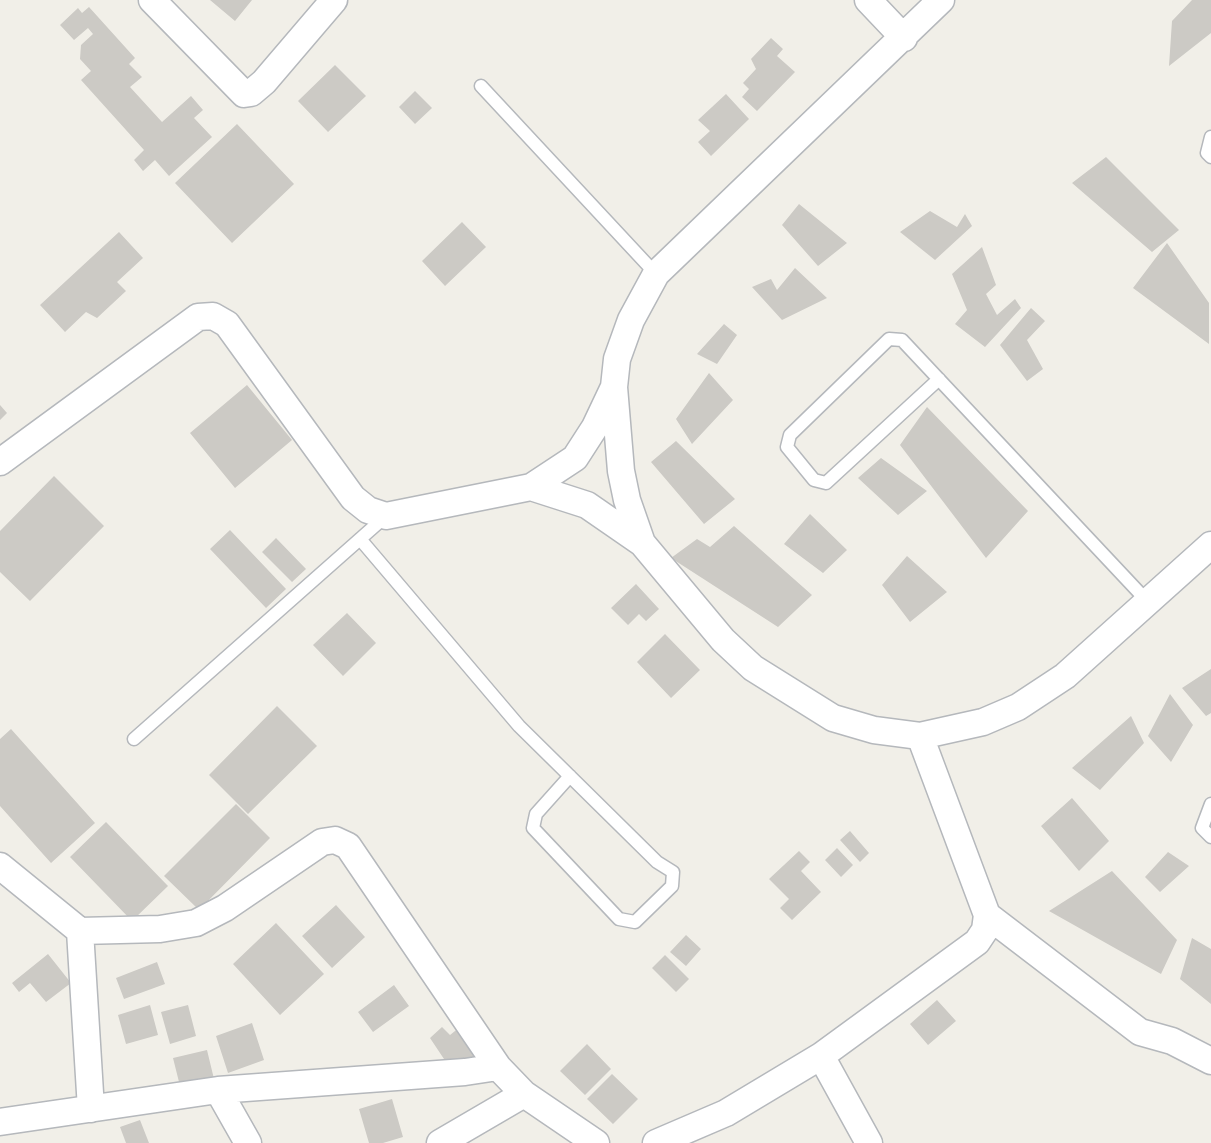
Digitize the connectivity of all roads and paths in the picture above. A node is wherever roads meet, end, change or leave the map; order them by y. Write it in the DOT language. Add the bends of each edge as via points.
graph roads {
  1 [pos="152,0"];
  2 [pos="334,0"];
  3 [pos="868,0"];
  4 [pos="941,0"];
  5 [pos="904,38"];
  6 [pos="481,86"];
  7 [pos="1211,137"];
  8 [pos="1211,158"];
  9 [pos="656,274"];
  10 [pos="939,379"];
  11 [pos="614,387"];
  12 [pos="0,462"];
  13 [pos="532,487"];
  14 [pos="386,516"];
  15 [pos="360,539"];
  16 [pos="642,543"];
  17 [pos="1211,545"];
  18 [pos="1148,602"];
  19 [pos="920,736"];
  20 [pos="134,739"];
  21 [pos="570,776"];
  22 [pos="1211,804"];
  23 [pos="1211,837"];
  24 [pos="0,866"];
  25 [pos="987,915"];
  26 [pos="80,931"];
  27 [pos="821,1056"];
  28 [pos="1211,1062"];
  29 [pos="498,1067"];
  30 [pos="218,1090"];
  31 [pos="524,1094"];
  32 [pos="91,1109"];
  33 [pos="0,1122"];
  34 [pos="248,1143"];
  35 [pos="440,1143"];
  36 [pos="596,1143"];
  37 [pos="656,1143"];
  38 [pos="869,1143"];
  1 -- 2 [label="street" via="244,94 251,93 264,82"];
  3 -- 5 [label="street"];
  4 -- 5 [label="street"];
  5 -- 9 [label="street"];
  6 -- 9 [label="lane"];
  7 -- 8 [label="lane" via="1207,154"];
  9 -- 11 [label="street" via="631,320 618,359"];
  10 -- 10 [label="lane" via="902,340 889,339 790,435 787,447 814,480 826,483"];
  10 -- 18 [label="lane"];
  11 -- 13 [label="street" via="595,427 575,458"];
  11 -- 16 [label="street" via="627,500"];
  12 -- 14 [label="street" via="198,317 213,316 227,324 353,498 368,510"];
  13 -- 14 [label="street"];
  13 -- 16 [label="street" via="587,505"];
  14 -- 15 [label="lane"];
  15 -- 20 [label="lane"];
  15 -- 21 [label="lane" via="520,726"];
  16 -- 19 [label="street" via="723,640 753,668 833,718 874,730"];
  17 -- 18 [label="street"];
  18 -- 19 [label="street" via="1065,676 1018,707 983,722"];
  19 -- 25 [label="street"];
  21 -- 21 [label="lane" via="657,862 674,872 672,886 635,922 619,919 533,828 536,814"];
  22 -- 23 [label="lane" via="1202,828"];
  24 -- 26 [label="street"];
  25 -- 27 [label="street" via="985,930 977,942"];
  25 -- 28 [label="street" via="1140,1032 1172,1041"];
  26 -- 29 [label="street" via="160,929 196,923 225,908 322,842 335,840 348,846"];
  26 -- 32 [label="street"];
  27 -- 37 [label="street" via="726,1113"];
  27 -- 38 [label="street"];
  29 -- 30 [label="street"];
  29 -- 31 [label="street"];
  30 -- 32 [label="street"];
  30 -- 34 [label="street"];
  31 -- 35 [label="street"];
  31 -- 36 [label="street"];
  32 -- 33 [label="street"];
}
